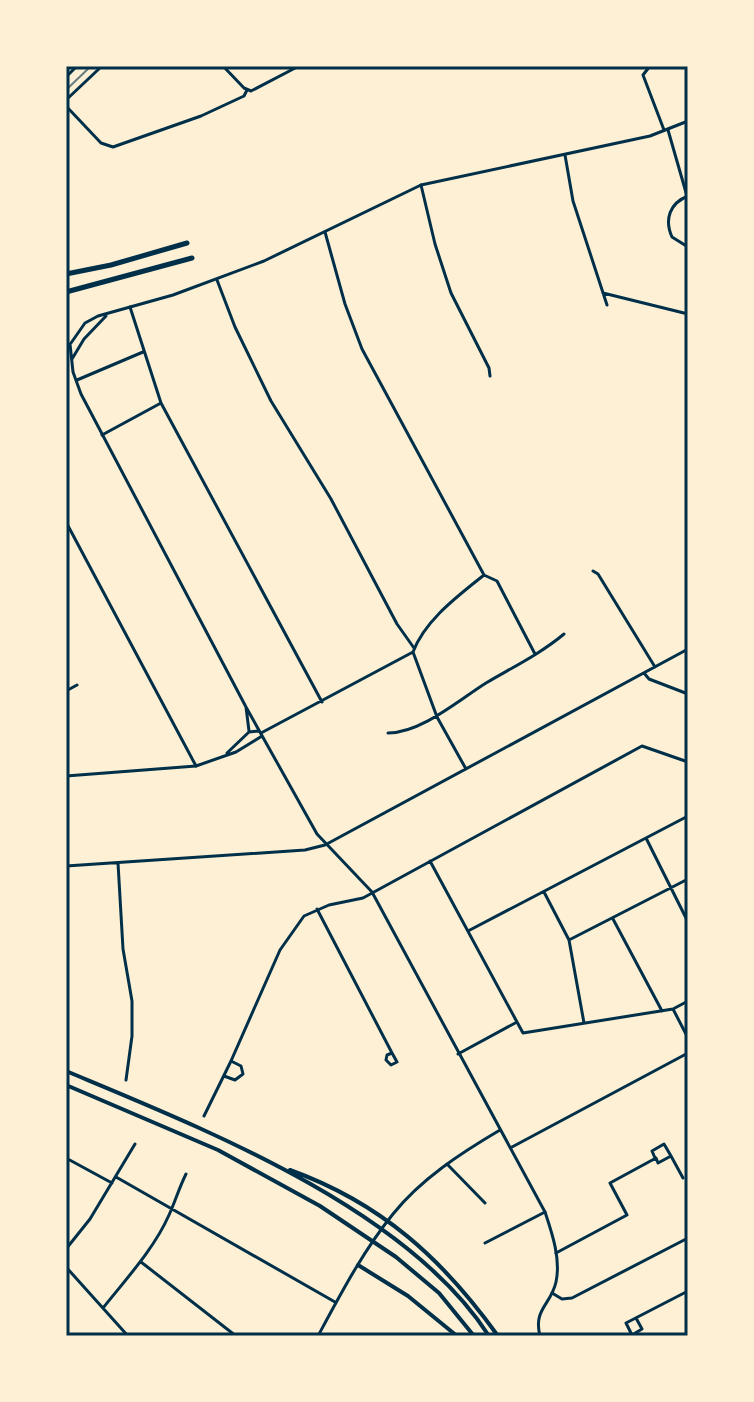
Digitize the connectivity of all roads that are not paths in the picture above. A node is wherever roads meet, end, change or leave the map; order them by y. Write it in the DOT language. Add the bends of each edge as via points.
graph roads {
  1 [pos="77,66"];
  2 [pos="102,66"];
  3 [pos="223,66"];
  4 [pos="299,66"];
  5 [pos="650,66"];
  6 [pos="66,77"];
  7 [pos="247,90"];
  8 [pos="66,100"];
  9 [pos="66,106"];
  10 [pos="688,121"];
  11 [pos="666,131"];
  12 [pos="565,155"];
  13 [pos="421,185"];
  14 [pos="688,196"];
  15 [pos="325,232"];
  16 [pos="187,243"];
  17 [pos="688,247"];
  18 [pos="192,258"];
  19 [pos="66,274"];
  20 [pos="217,280"];
  21 [pos="66,292"];
  22 [pos="603,293"];
  23 [pos="607,305"];
  24 [pos="130,307"];
  25 [pos="109,314"];
  26 [pos="688,314"];
  27 [pos="68,342"];
  28 [pos="143,352"];
  29 [pos="72,359"];
  30 [pos="490,376"];
  31 [pos="75,381"];
  32 [pos="161,403"];
  33 [pos="102,435"];
  34 [pos="66,522"];
  35 [pos="593,571"];
  36 [pos="484,575"];
  37 [pos="564,634"];
  38 [pos="688,649"];
  39 [pos="414,650"];
  40 [pos="535,654"];
  41 [pos="655,667"];
  42 [pos="644,673"];
  43 [pos="77,685"];
  44 [pos="66,691"];
  45 [pos="688,694"];
  46 [pos="322,702"];
  47 [pos="246,707"];
  48 [pos="437,717"];
  49 [pos="249,732"];
  50 [pos="260,733"];
  51 [pos="388,733"];
  52 [pos="227,753"];
  53 [pos="688,762"];
  54 [pos="196,766"];
  55 [pos="466,769"];
  56 [pos="66,776"];
  57 [pos="688,816"];
  58 [pos="646,838"];
  59 [pos="325,845"];
  60 [pos="430,861"];
  61 [pos="118,863"];
  62 [pos="66,866"];
  63 [pos="688,879"];
  64 [pos="670,888"];
  65 [pos="372,892"];
  66 [pos="544,892"];
  67 [pos="317,909"];
  68 [pos="613,919"];
  69 [pos="688,922"];
  70 [pos="468,931"];
  71 [pos="569,940"];
  72 [pos="688,1001"];
  73 [pos="673,1009"];
  74 [pos="662,1011"];
  75 [pos="517,1022"];
  76 [pos="584,1023"];
  77 [pos="688,1038"];
  78 [pos="392,1053"];
  79 [pos="688,1053"];
  80 [pos="458,1054"];
  81 [pos="231,1061"];
  82 [pos="66,1071"];
  83 [pos="224,1076"];
  84 [pos="126,1080"];
  85 [pos="66,1085"];
  86 [pos="204,1116"];
  87 [pos="500,1130"];
  88 [pos="135,1144"];
  89 [pos="510,1148"];
  90 [pos="671,1156"];
  91 [pos="66,1158"];
  92 [pos="656,1158"];
  93 [pos="447,1164"];
  94 [pos="280,1167"];
  95 [pos="186,1174"];
  96 [pos="116,1177"];
  97 [pos="683,1178"];
  98 [pos="112,1184"];
  99 [pos="485,1203"];
  100 [pos="172,1208"];
  101 [pos="545,1212"];
  102 [pos="688,1238"];
  103 [pos="485,1243"];
  104 [pos="66,1249"];
  105 [pos="556,1253"];
  106 [pos="140,1261"];
  107 [pos="358,1265"];
  108 [pos="66,1267"];
  109 [pos="688,1291"];
  110 [pos="552,1293"];
  111 [pos="336,1303"];
  112 [pos="103,1308"];
  113 [pos="636,1318"];
  114 [pos="128,1336"];
  115 [pos="236,1336"];
  116 [pos="318,1336"];
  117 [pos="457,1336"];
  118 [pos="474,1336"];
  119 [pos="489,1336"];
  120 [pos="498,1336"];
  121 [pos="540,1336"];
  1 -- 6 [label="street"];
  2 -- 8 [label="street"];
  3 -- 7 [label="street"];
  4 -- 7 [label="street"];
  5 -- 11 [label="street" via="643,80"];
  7 -- 9 [label="street" via="201,116 113,147 101,143"];
  10 -- 11 [label="street"];
  11 -- 12 [label="street"];
  11 -- 14 [label="street"];
  12 -- 13 [label="street"];
  12 -- 22 [label="street" via="573,201"];
  13 -- 15 [label="street"];
  13 -- 30 [label="street" via="451,293"];
  14 -- 17 [label="street" via="673,205 668,221 672,237"];
  15 -- 20 [label="street"];
  15 -- 36 [label="street" via="362,349"];
  16 -- 19 [label="highway"];
  18 -- 21 [label="highway"];
  20 -- 24 [label="street"];
  20 -- 39 [label="street" via="271,401"];
  22 -- 23 [label="street"];
  22 -- 26 [label="street"];
  24 -- 25 [label="street"];
  24 -- 28 [label="street"];
  25 -- 27 [label="street" via="85,323"];
  25 -- 29 [label="street"];
  27 -- 29 [label="street"];
  28 -- 31 [label="street"];
  28 -- 32 [label="street"];
  29 -- 31 [label="street"];
  31 -- 33 [label="street"];
  32 -- 33 [label="street"];
  32 -- 46 [label="street"];
  33 -- 47 [label="street"];
  34 -- 54 [label="street"];
  35 -- 41 [label="street"];
  36 -- 39 [label="street" via="436,618"];
  36 -- 40 [label="street" via="497,581"];
  37 -- 40 [label="street"];
  38 -- 41 [label="street"];
  39 -- 46 [label="street"];
  39 -- 48 [label="street"];
  40 -- 48 [label="street"];
  41 -- 42 [label="street"];
  42 -- 45 [label="street"];
  42 -- 55 [label="street"];
  43 -- 44 [label="street"];
  46 -- 50 [label="street"];
  47 -- 49 [label="street"];
  47 -- 50 [label="street"];
  48 -- 51 [label="street"];
  48 -- 55 [label="street"];
  49 -- 50 [label="street"];
  49 -- 52 [label="street"];
  50 -- 52 [label="street"];
  50 -- 59 [label="street"];
  52 -- 54 [label="street"];
  53 -- 60 [label="street" via="642,746"];
  54 -- 56 [label="street"];
  55 -- 59 [label="street"];
  57 -- 58 [label="street"];
  58 -- 64 [label="street"];
  58 -- 66 [label="street"];
  59 -- 61 [label="street"];
  59 -- 65 [label="street"];
  60 -- 65 [label="street"];
  60 -- 70 [label="street"];
  61 -- 62 [label="street"];
  61 -- 84 [label="street" via="132,1001"];
  63 -- 64 [label="street"];
  64 -- 68 [label="street"];
  64 -- 69 [label="street"];
  65 -- 67 [label="street"];
  65 -- 80 [label="street"];
  66 -- 70 [label="street"];
  66 -- 71 [label="street"];
  67 -- 78 [label="street"];
  67 -- 81 [label="street" via="298,923 280,950"];
  68 -- 71 [label="street"];
  68 -- 74 [label="street"];
  70 -- 75 [label="street"];
  71 -- 76 [label="street"];
  72 -- 73 [label="street"];
  73 -- 74 [label="street"];
  73 -- 77 [label="street"];
  74 -- 76 [label="street"];
  75 -- 76 [label="street" via="523,1033"];
  75 -- 80 [label="street"];
  79 -- 89 [label="street"];
  80 -- 87 [label="street"];
  81 -- 83 [label="street"];
  81 -- 83 [label="street" via="243,1074 235,1080"];
  82 -- 94 [label="highway"];
  83 -- 86 [label="street"];
  85 -- 118 [label="highway" via="218,1150 320,1206 439,1293"];
  87 -- 89 [label="street"];
  87 -- 93 [label="street"];
  88 -- 96 [label="street"];
  89 -- 101 [label="street"];
  90 -- 92 [label="street" via="658,1163"];
  90 -- 92 [label="street" via="664,1144 652,1151"];
  90 -- 97 [label="street"];
  91 -- 98 [label="street"];
  92 -- 105 [label="street" via="610,1183 627,1215"];
  93 -- 99 [label="street"];
  93 -- 107 [label="street" via="393,1214"];
  94 -- 119 [label="highway" via="404,1246 445,1283"];
  94 -- 120 [label="highway" via="341,1191 411,1238 452,1277"];
  95 -- 100 [label="street"];
  96 -- 98 [label="street"];
  96 -- 100 [label="street"];
  98 -- 104 [label="street"];
  100 -- 106 [label="street"];
  100 -- 111 [label="street"];
  101 -- 103 [label="street"];
  101 -- 105 [label="street"];
  102 -- 110 [label="street" via="572,1298"];
  105 -- 110 [label="street"];
  106 -- 112 [label="street"];
  106 -- 115 [label="street"];
  107 -- 111 [label="street"];
  107 -- 117 [label="highway"];
  108 -- 112 [label="street"];
  109 -- 113 [label="street"];
  110 -- 121 [label="street" via="538,1318"];
  111 -- 116 [label="street"];
  112 -- 114 [label="street"];
}
